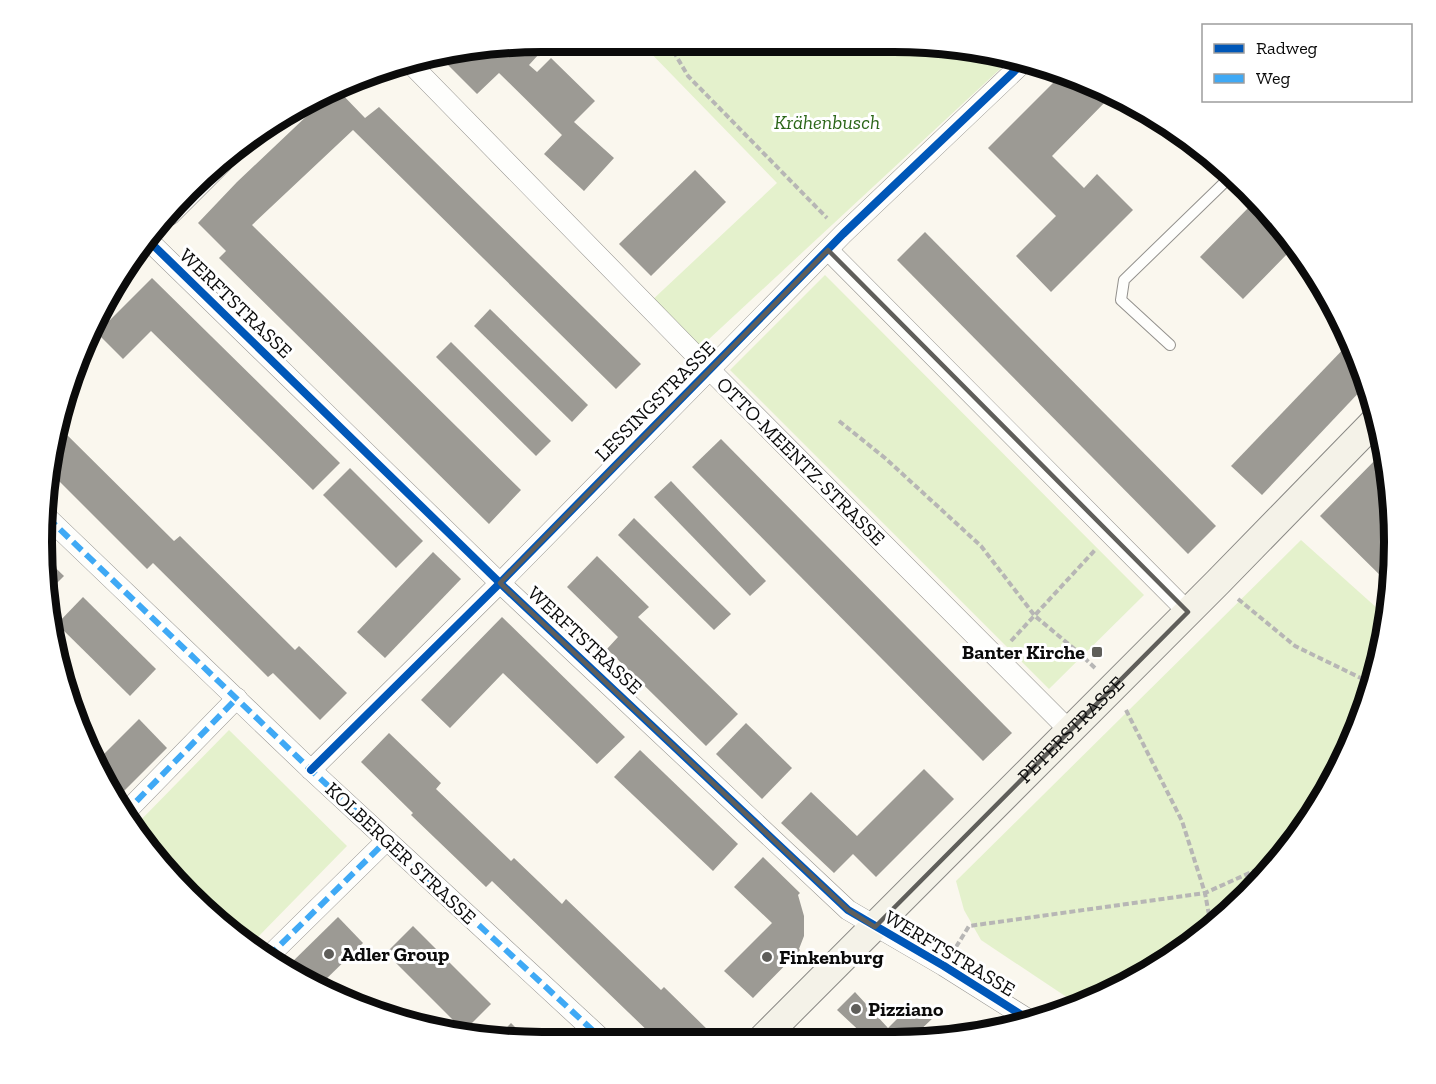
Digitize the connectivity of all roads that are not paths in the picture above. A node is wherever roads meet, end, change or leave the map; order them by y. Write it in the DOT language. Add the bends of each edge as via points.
graph roads {
  1 [pos="1017,68"];
  2 [pos="416,69"];
  3 [pos="1225,182"];
  4 [pos="153,245"];
  5 [pos="828,250"];
  6 [pos="1170,345"];
  7 [pos="709,369"];
  8 [pos="1370,427"];
  9 [pos="53,523"];
  10 [pos="500,583"];
  11 [pos="1188,612"];
  12 [pos="237,698"];
  13 [pos="1070,731"];
  14 [pos="311,770"];
  15 [pos="131,807"];
  16 [pos="387,840"];
  17 [pos="875,927"];
  18 [pos="274,951"];
  19 [pos="1021,1015"];
  20 [pos="595,1032"];
  21 [pos="769,1032"];
  1 -- 5 [label="street, LESSINGSTRASSE"];
  2 -- 7 [label="street, OTTO-MEENTZ-STRASSE"];
  3 -- 6 [label="lane" via="1124,280 1121,300"];
  4 -- 10 [label="street, WERFTSTRASSE"];
  5 -- 7 [label="street, LESSINGSTRASSE"];
  5 -- 11 [label="street"];
  7 -- 10 [label="street, LESSINGSTRASSE"];
  7 -- 13 [label="street, OTTO-MEENTZ-STRASSE"];
  8 -- 11 [label="main road, PETERSTRASSE"];
  9 -- 12 [label="street, KOLBERGER STRASSE"];
  10 -- 14 [label="street, LESSINGSTRASSE"];
  10 -- 17 [label="street, WERFTSTRASSE" via="848,910"];
  11 -- 13 [label="main road, PETERSTRASSE"];
  12 -- 14 [label="street, KOLBERGER STRASSE"];
  12 -- 15 [label="street"];
  13 -- 17 [label="main road, PETERSTRASSE"];
  14 -- 16 [label="street, KOLBERGER STRASSE"];
  16 -- 18 [label="street"];
  16 -- 20 [label="street, KOLBERGER STRASSE"];
  17 -- 19 [label="street, WERFTSTRASSE"];
  17 -- 21 [label="main road, PETERSTRASSE"];
}
